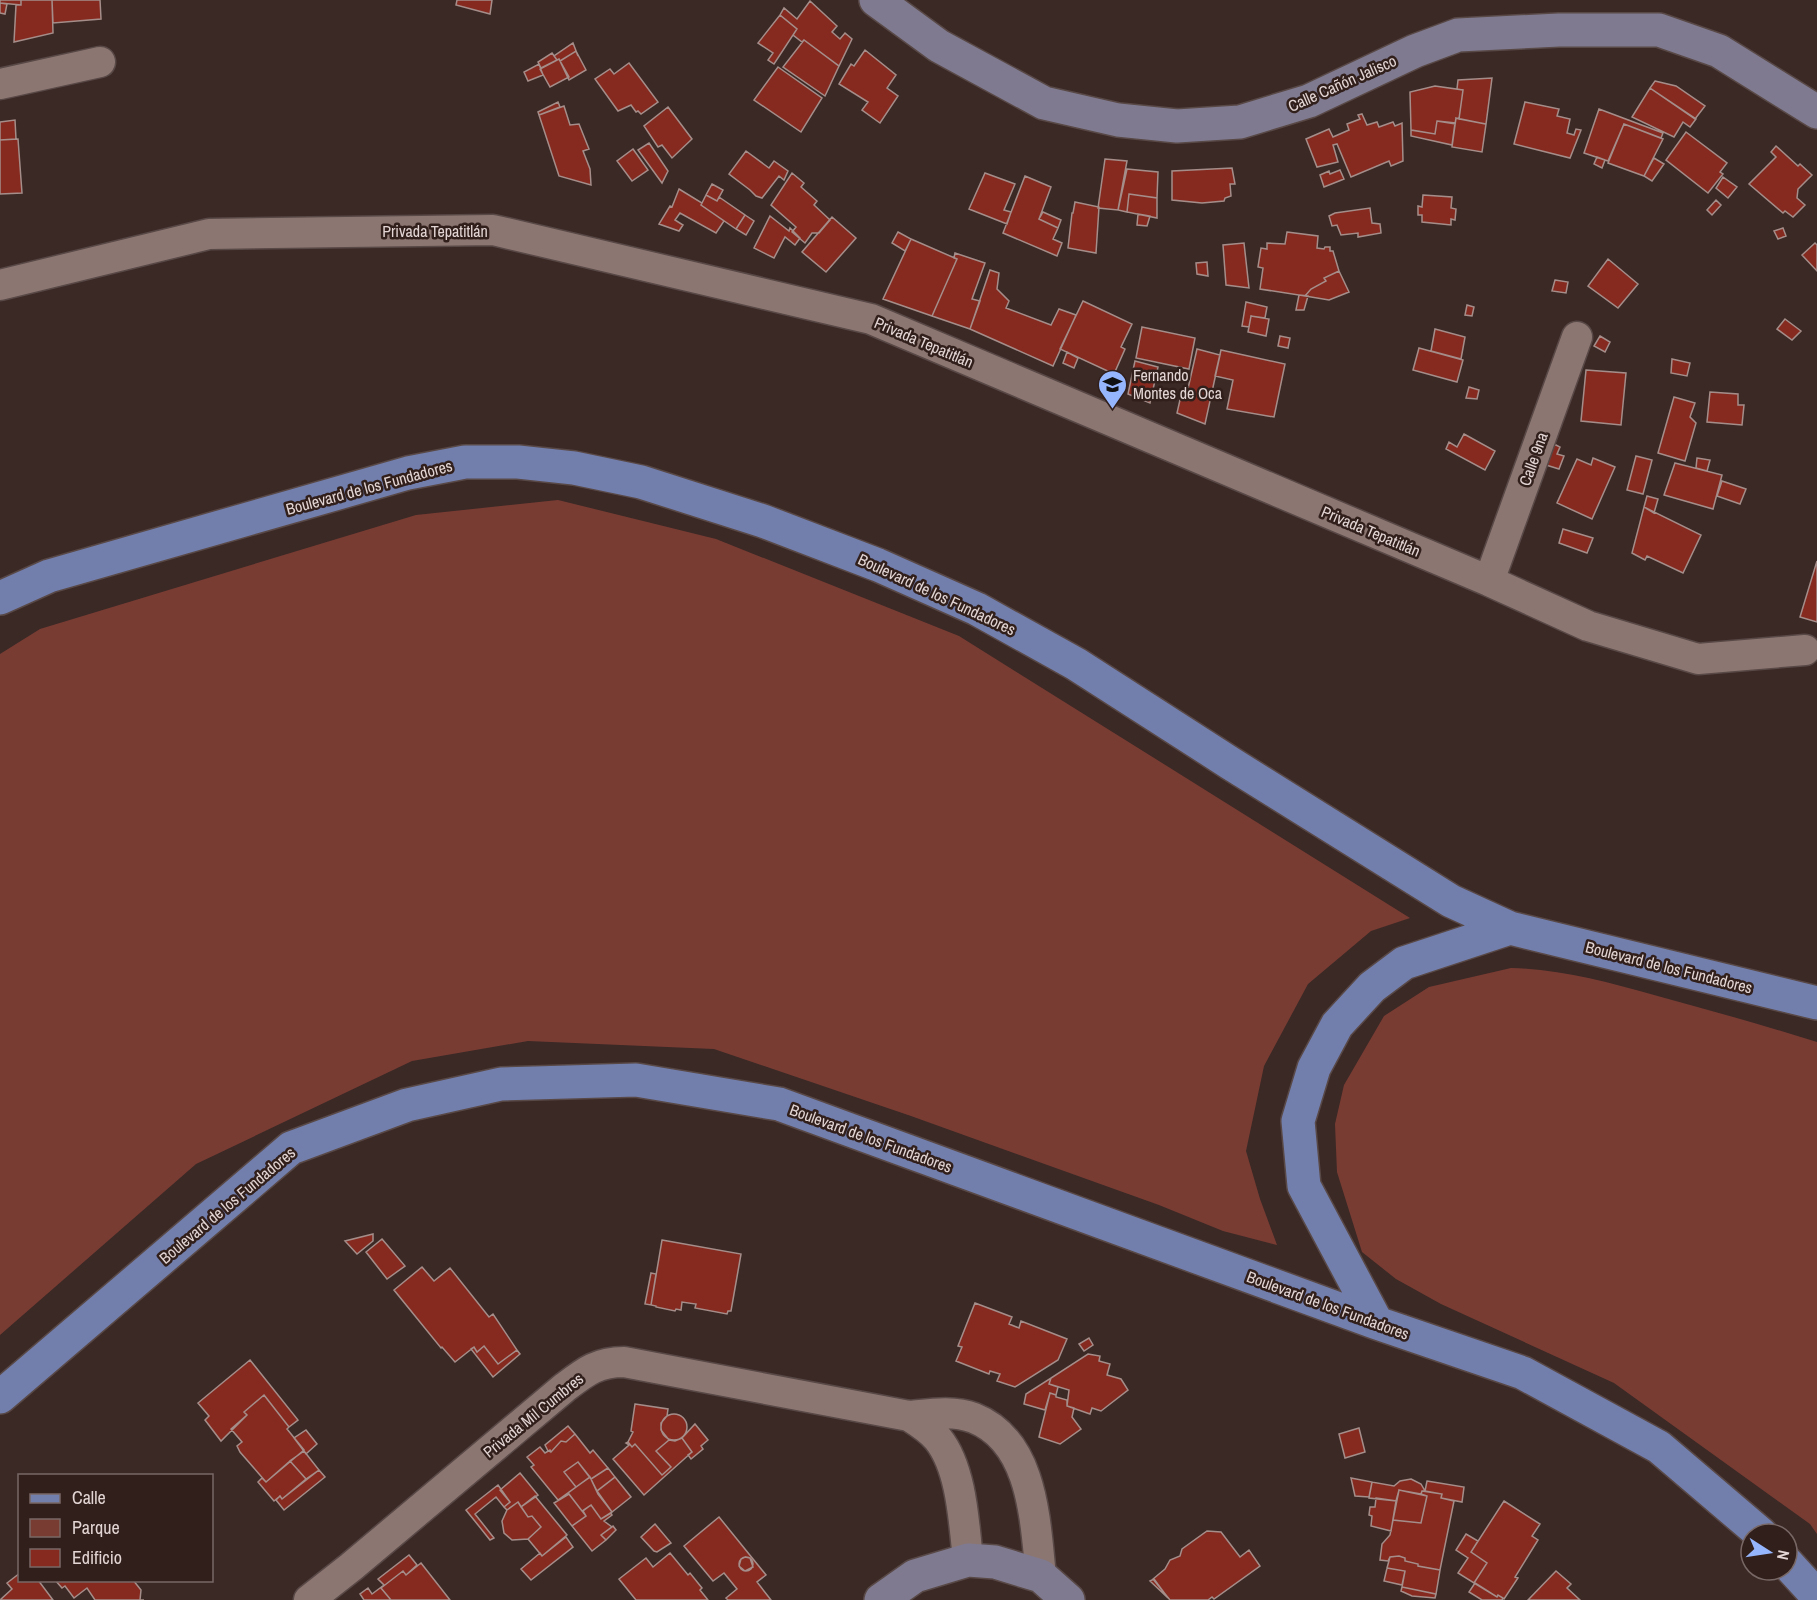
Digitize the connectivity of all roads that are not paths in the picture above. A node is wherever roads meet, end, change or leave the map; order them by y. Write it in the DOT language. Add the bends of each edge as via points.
graph roads {
  1 [pos="876,0"];
  2 [pos="100,62"];
  3 [pos="0,84"];
  4 [pos="1817,112"];
  5 [pos="0,285"];
  6 [pos="1577,338"];
  7 [pos="1488,580"];
  8 [pos="0,598"];
  9 [pos="1805,650"];
  10 [pos="1510,928"];
  11 [pos="1817,1003"];
  12 [pos="1377,1323"];
  13 [pos="0,1397"];
  14 [pos="909,1416"];
  15 [pos="1747,1522"];
  16 [pos="968,1560"];
  17 [pos="1041,1576"];
  18 [pos="1799,1576"];
  19 [pos="1817,1596"];
  20 [pos="309,1600"];
  21 [pos="881,1600"];
  22 [pos="1068,1600"];
  1 -- 4 [label="street, Calle Cañón Jalisco" via="939,46 1044,103 1118,120 1178,126 1240,122 1309,101 1458,35 1559,30 1659,30 1719,51"];
  2 -- 3 [label="street"];
  5 -- 7 [label="street, Privada Tepatitlán" via="209,234 493,230 872,319"];
  6 -- 7 [label="street, Calle 9na"];
  7 -- 9 [label="street, Privada Tepatitlán" via="1588,626 1698,659"];
  8 -- 10 [label="main road, Boulevard de los Fundadores" via="49,576 408,473 465,462 574,468 641,482 763,521 878,565 977,609 1077,664 1451,901"];
  10 -- 11 [label="main road, Boulevard de los Fundadores"];
  10 -- 12 [label="main road" via="1404,963 1372,987 1337,1025 1314,1068 1298,1121 1304,1186"];
  12 -- 13 [label="main road, Boulevard de los Fundadores" via="778,1104 636,1080 501,1084 407,1105 291,1148"];
  12 -- 15 [label="main road, Boulevard de los Fundadores" via="1523,1373 1659,1447"];
  14 -- 16 [label="street, Privada Mil Cumbres" via="938,1439 947,1453 962,1505"];
  14 -- 17 [label="street, Privada Mil Cumbres" via="936,1413 974,1418 1003,1438 1016,1457 1030,1495"];
  14 -- 20 [label="street, Privada Mil Cumbres" via="624,1362 597,1365 564,1388"];
  16 -- 17 [label="street" via="995,1562"];
  16 -- 21 [label="street" via="915,1576"];
  17 -- 22 [label="street"];
  18 -- 19 [label="main road"];
}
